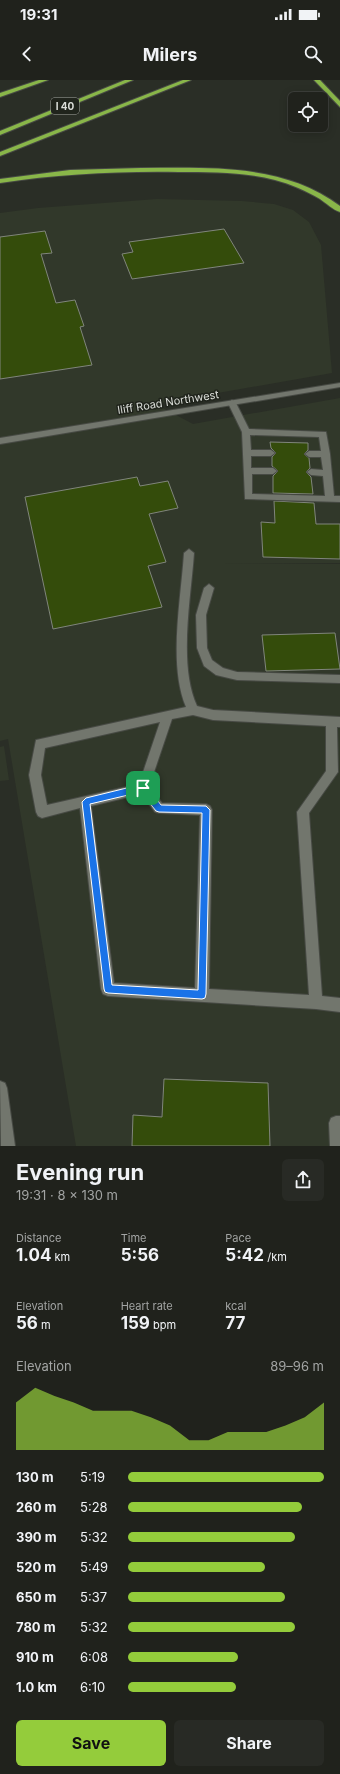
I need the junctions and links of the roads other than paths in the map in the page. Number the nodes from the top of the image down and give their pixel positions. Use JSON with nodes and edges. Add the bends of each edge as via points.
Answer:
{"nodes":[{"id":1,"x":45,"y":80,"type":"edge"},
{"id":2,"x":130,"y":80,"type":"edge"},
{"id":3,"x":188,"y":80,"type":"edge"},
{"id":4,"x":317,"y":80,"type":"edge"},
{"id":5,"x":0,"y":94,"type":"edge"},
{"id":6,"x":340,"y":105,"type":"edge"},
{"id":7,"x":0,"y":133,"type":"edge"},
{"id":8,"x":0,"y":154,"type":"edge"},
{"id":9,"x":0,"y":181,"type":"edge"},
{"id":10,"x":340,"y":210,"type":"edge"},
{"id":11,"x":340,"y":385,"type":"edge"},
{"id":12,"x":232,"y":403,"type":"junction"},
{"id":13,"x":246,"y":432,"type":"junction"},
{"id":14,"x":0,"y":441,"type":"edge"},
{"id":15,"x":247,"y":453,"type":"junction"},
{"id":16,"x":271,"y":453,"type":"dead end"},
{"id":17,"x":309,"y":454,"type":"dead end"},
{"id":18,"x":326,"y":454,"type":"junction"},
{"id":19,"x":248,"y":471,"type":"junction"},
{"id":20,"x":272,"y":471,"type":"dead end"},
{"id":21,"x":311,"y":472,"type":"dead end"},
{"id":22,"x":327,"y":473,"type":"junction"},
{"id":23,"x":330,"y":499,"type":"junction"},
{"id":24,"x":340,"y":499,"type":"edge"},
{"id":25,"x":189,"y":553,"type":"dead end"},
{"id":26,"x":209,"y":588,"type":"dead end"},
{"id":27,"x":340,"y":679,"type":"edge"},
{"id":28,"x":193,"y":710,"type":"junction"},
{"id":29,"x":168,"y":716,"type":"junction"},
{"id":30,"x":336,"y":722,"type":"edge"},
{"id":31,"x":143,"y":788,"type":"junction"},
{"id":32,"x":86,"y":802,"type":"junction"},
{"id":33,"x":202,"y":994,"type":"junction"},
{"id":34,"x":316,"y":1002,"type":"junction"},
{"id":35,"x":340,"y":1005,"type":"edge"},
{"id":36,"x":0,"y":1088,"type":"edge"},
{"id":37,"x":340,"y":1124,"type":"edge"},
{"id":38,"x":8,"y":1146,"type":"edge"},
{"id":39,"x":337,"y":1146,"type":"edge"}],
"edges":[{"from":1,"to":5,"type":"highway"},
{"from":2,"to":7,"type":"highway","number":"I 40"},
{"from":3,"to":8,"type":"highway"},
{"from":4,"to":6,"type":"highway"},
{"from":9,"to":10,"type":"highway","via":[[112,171],[225,171],[258,174],[286,181],[328,200]]},
{"from":11,"to":12,"type":"street","name":"Iliff Road Northwest"},
{"from":12,"to":13,"type":"street"},
{"from":12,"to":14,"type":"street","name":"Iliff Road Northwest"},
{"from":13,"to":15,"type":"street"},
{"from":13,"to":18,"type":"street","via":[[323,434]]},
{"from":15,"to":16,"type":"street"},
{"from":15,"to":19,"type":"street"},
{"from":17,"to":18,"type":"street"},
{"from":18,"to":22,"type":"street"},
{"from":19,"to":20,"type":"street"},
{"from":19,"to":23,"type":"street","via":[[248,497]]},
{"from":21,"to":22,"type":"street"},
{"from":22,"to":23,"type":"street"},
{"from":23,"to":24,"type":"street"},
{"from":25,"to":28,"type":"street","via":[[181,659],[186,694]]},
{"from":26,"to":27,"type":"street","via":[[201,615],[202,648],[208,663],[220,672],[237,676]]},
{"from":28,"to":29,"type":"street"},
{"from":28,"to":30,"type":"street","via":[[213,715]]},
{"from":29,"to":31,"type":"street"},
{"from":29,"to":32,"type":"street","via":[[40,744],[35,775],[42,812]]},
{"from":30,"to":34,"type":"street","via":[[332,772],[302,812]]},
{"from":31,"to":32,"type":"street"},
{"from":31,"to":33,"type":"street","via":[[159,808],[206,810]]},
{"from":32,"to":33,"type":"street","via":[[108,989]]},
{"from":33,"to":34,"type":"street"},
{"from":34,"to":35,"type":"street"},
{"from":36,"to":38,"type":"street"},
{"from":37,"to":39,"type":"street","via":[[336,1123]]}]}
